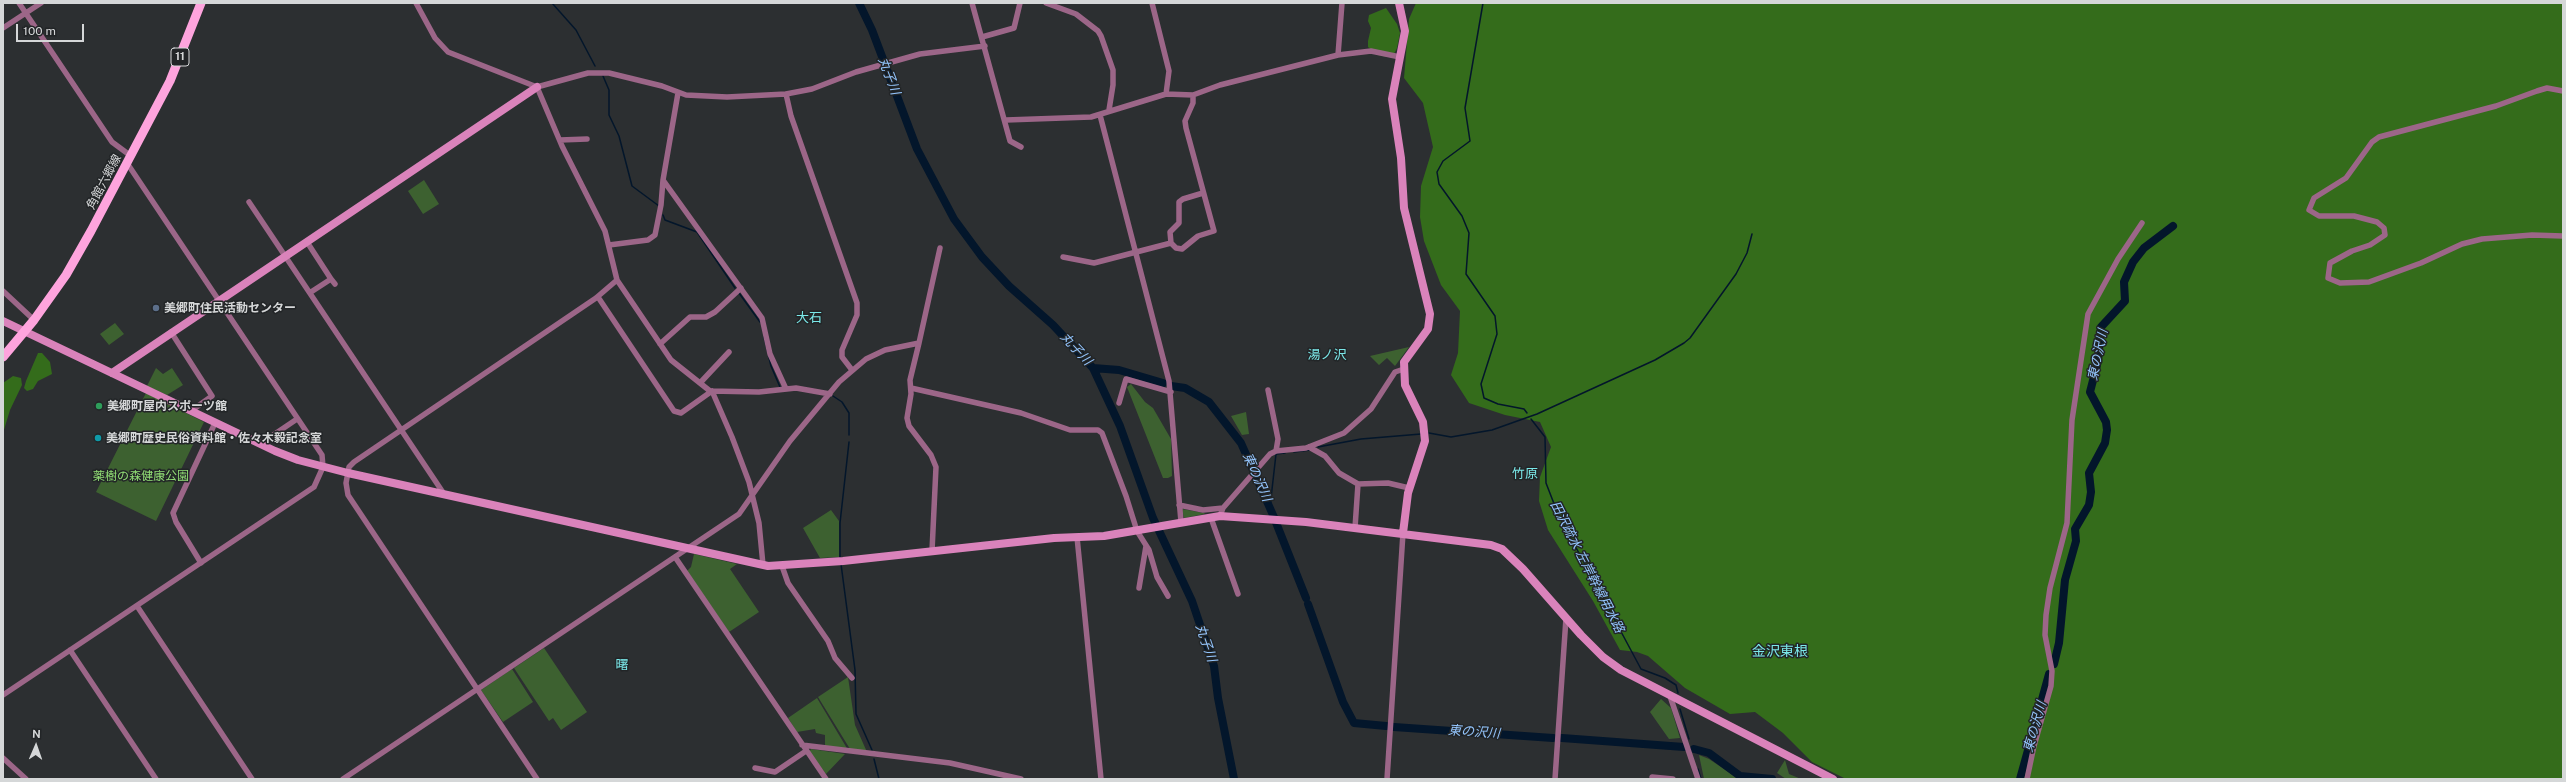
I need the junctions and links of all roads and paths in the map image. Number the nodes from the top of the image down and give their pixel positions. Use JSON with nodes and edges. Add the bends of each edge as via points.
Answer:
{"nodes":[{"id":1,"x":19,"y":3,"type":"edge"},
{"id":2,"x":41,"y":3,"type":"edge"},
{"id":3,"x":201,"y":3,"type":"edge"},
{"id":4,"x":416,"y":3,"type":"edge"},
{"id":5,"x":972,"y":3,"type":"edge"},
{"id":6,"x":1020,"y":3,"type":"edge"},
{"id":7,"x":1046,"y":3,"type":"edge"},
{"id":8,"x":1152,"y":3,"type":"edge"},
{"id":9,"x":1342,"y":3,"type":"edge"},
{"id":10,"x":1399,"y":3,"type":"edge"},
{"id":11,"x":26,"y":13,"type":"junction"},
{"id":12,"x":3,"y":28,"type":"edge"},
{"id":13,"x":982,"y":37,"type":"junction"},
{"id":14,"x":985,"y":46,"type":"junction"},
{"id":15,"x":1338,"y":55,"type":"junction"},
{"id":16,"x":1400,"y":57,"type":"junction"},
{"id":17,"x":537,"y":87,"type":"junction"},
{"id":18,"x":2563,"y":91,"type":"edge"},
{"id":19,"x":678,"y":93,"type":"junction"},
{"id":20,"x":786,"y":94,"type":"junction"},
{"id":21,"x":1166,"y":94,"type":"junction"},
{"id":22,"x":1193,"y":95,"type":"junction"},
{"id":23,"x":1109,"y":110,"type":"junction"},
{"id":24,"x":1100,"y":114,"type":"junction"},
{"id":25,"x":1006,"y":120,"type":"junction"},
{"id":26,"x":587,"y":139,"type":"dead end"},
{"id":27,"x":560,"y":140,"type":"junction"},
{"id":28,"x":1021,"y":147,"type":"dead end"},
{"id":29,"x":129,"y":160,"type":"junction"},
{"id":30,"x":663,"y":180,"type":"junction"},
{"id":31,"x":1203,"y":193,"type":"junction"},
{"id":32,"x":249,"y":202,"type":"dead end"},
{"id":33,"x":2142,"y":223,"type":"dead end"},
{"id":34,"x":2563,"y":236,"type":"edge"},
{"id":35,"x":307,"y":242,"type":"junction"},
{"id":36,"x":1171,"y":243,"type":"junction"},
{"id":37,"x":609,"y":245,"type":"junction"},
{"id":38,"x":940,"y":248,"type":"dead end"},
{"id":39,"x":1135,"y":252,"type":"junction"},
{"id":40,"x":286,"y":255,"type":"junction"},
{"id":41,"x":1063,"y":257,"type":"dead end"},
{"id":42,"x":618,"y":280,"type":"junction"},
{"id":43,"x":741,"y":288,"type":"junction"},
{"id":44,"x":3,"y":291,"type":"edge"},
{"id":45,"x":311,"y":292,"type":"junction"},
{"id":46,"x":598,"y":297,"type":"junction"},
{"id":47,"x":217,"y":300,"type":"junction"},
{"id":48,"x":34,"y":320,"type":"junction"},
{"id":49,"x":3,"y":321,"type":"edge"},
{"id":50,"x":25,"y":331,"type":"junction"},
{"id":51,"x":171,"y":332,"type":"junction"},
{"id":52,"x":919,"y":343,"type":"junction"},
{"id":53,"x":660,"y":344,"type":"junction"},
{"id":54,"x":729,"y":352,"type":"dead end"},
{"id":55,"x":3,"y":357,"type":"edge"},
{"id":56,"x":1404,"y":369,"type":"junction"},
{"id":57,"x":852,"y":370,"type":"junction"},
{"id":58,"x":112,"y":373,"type":"junction"},
{"id":59,"x":700,"y":383,"type":"junction"},
{"id":60,"x":911,"y":388,"type":"junction"},
{"id":61,"x":786,"y":389,"type":"junction"},
{"id":62,"x":1268,"y":390,"type":"dead end"},
{"id":63,"x":712,"y":391,"type":"junction"},
{"id":64,"x":1171,"y":392,"type":"junction"},
{"id":65,"x":830,"y":394,"type":"junction"},
{"id":66,"x":1119,"y":403,"type":"dead end"},
{"id":67,"x":191,"y":411,"type":"junction"},
{"id":68,"x":297,"y":418,"type":"junction"},
{"id":69,"x":215,"y":423,"type":"junction"},
{"id":70,"x":403,"y":430,"type":"junction"},
{"id":71,"x":260,"y":444,"type":"junction"},
{"id":72,"x":1309,"y":447,"type":"junction"},
{"id":73,"x":1276,"y":451,"type":"junction"},
{"id":74,"x":323,"y":467,"type":"junction"},
{"id":75,"x":348,"y":473,"type":"junction"},
{"id":76,"x":1358,"y":484,"type":"junction"},
{"id":77,"x":1409,"y":488,"type":"junction"},
{"id":78,"x":444,"y":494,"type":"junction"},
{"id":79,"x":752,"y":496,"type":"junction"},
{"id":80,"x":1179,"y":505,"type":"junction"},
{"id":81,"x":1222,"y":512,"type":"junction"},
{"id":82,"x":1211,"y":518,"type":"junction"},
{"id":83,"x":1179,"y":522,"type":"junction"},
{"id":84,"x":1355,"y":528,"type":"junction"},
{"id":85,"x":1137,"y":531,"type":"junction"},
{"id":86,"x":1403,"y":533,"type":"junction"},
{"id":87,"x":1077,"y":537,"type":"junction"},
{"id":88,"x":1146,"y":546,"type":"junction"},
{"id":89,"x":689,"y":549,"type":"junction"},
{"id":90,"x":932,"y":551,"type":"junction"},
{"id":91,"x":675,"y":557,"type":"junction"},
{"id":92,"x":202,"y":563,"type":"junction"},
{"id":93,"x":763,"y":565,"type":"junction"},
{"id":94,"x":782,"y":566,"type":"junction"},
{"id":95,"x":1139,"y":588,"type":"dead end"},
{"id":96,"x":1238,"y":594,"type":"dead end"},
{"id":97,"x":1168,"y":596,"type":"dead end"},
{"id":98,"x":137,"y":606,"type":"junction"},
{"id":99,"x":1566,"y":618,"type":"junction"},
{"id":100,"x":70,"y":650,"type":"junction"},
{"id":101,"x":852,"y":678,"type":"dead end"},
{"id":102,"x":476,"y":689,"type":"junction"},
{"id":103,"x":4,"y":693,"type":"edge"},
{"id":104,"x":1670,"y":696,"type":"junction"},
{"id":105,"x":802,"y":745,"type":"junction"},
{"id":106,"x":806,"y":751,"type":"junction"},
{"id":107,"x":3,"y":758,"type":"edge"},
{"id":108,"x":754,"y":768,"type":"dead end"},
{"id":109,"x":1652,"y":777,"type":"dead end"},
{"id":110,"x":26,"y":779,"type":"edge"},
{"id":111,"x":156,"y":779,"type":"edge"},
{"id":112,"x":252,"y":779,"type":"edge"},
{"id":113,"x":343,"y":779,"type":"edge"},
{"id":114,"x":537,"y":779,"type":"edge"},
{"id":115,"x":826,"y":779,"type":"edge"},
{"id":116,"x":1021,"y":779,"type":"edge"},
{"id":117,"x":1101,"y":779,"type":"edge"},
{"id":118,"x":1387,"y":779,"type":"edge"},
{"id":119,"x":1554,"y":779,"type":"edge"},
{"id":120,"x":1673,"y":779,"type":"edge"},
{"id":121,"x":1698,"y":779,"type":"edge"},
{"id":122,"x":1833,"y":779,"type":"edge"},
{"id":123,"x":2027,"y":779,"type":"edge"}],
"edges":[{"from":1,"to":11,"type":"street"},
{"from":2,"to":11,"type":"street"},
{"from":3,"to":29,"type":"main road","name":"角館六郷線","number":"11","via":[[170,81]]},
{"from":4,"to":17,"type":"street","via":[[435,38],[448,52]]},
{"from":5,"to":13,"type":"street"},
{"from":6,"to":13,"type":"street","via":[[1014,28]]},
{"from":7,"to":23,"type":"street","via":[[1076,14],[1101,36],[1113,70]]},
{"from":8,"to":21,"type":"street","via":[[1169,70]]},
{"from":9,"to":15,"type":"street"},
{"from":10,"to":16,"type":"street","via":[[1405,31]]},
{"from":11,"to":12,"type":"street"},
{"from":11,"to":29,"type":"street","via":[[112,142]]},
{"from":13,"to":14,"type":"street"},
{"from":14,"to":20,"type":"street","via":[[902,58],[812,89]]},
{"from":14,"to":25,"type":"street"},
{"from":15,"to":16,"type":"street","via":[[1371,51]]},
{"from":15,"to":22,"type":"street"},
{"from":16,"to":56,"type":"street","via":[[1392,99],[1401,158],[1404,208],[1430,314],[1428,329],[1408,355]]},
{"from":17,"to":19,"type":"street","via":[[588,73],[609,74],[662,86]]},
{"from":17,"to":27,"type":"street"},
{"from":17,"to":35,"type":"street"},
{"from":18,"to":34,"type":"street","via":[[2547,88],[2537,90],[2496,106],[2379,137],[2372,142],[2346,178],[2314,198],[2310,210],[2319,216],[2354,216],[2377,222],[2384,228],[2385,235],[2370,245],[2352,250],[2330,263],[2328,278],[2340,283],[2369,282],[2421,263],[2462,244],[2482,239],[2532,235]]},
{"from":19,"to":20,"type":"street","via":[[708,97]]},
{"from":19,"to":30,"type":"street"},
{"from":20,"to":57,"type":"street","via":[[791,116],[857,303],[857,315],[842,350],[842,357]]},
{"from":21,"to":22,"type":"street"},
{"from":21,"to":23,"type":"street"},
{"from":22,"to":31,"type":"street","via":[[1193,103],[1185,121]]},
{"from":23,"to":24,"type":"street"},
{"from":24,"to":25,"type":"street","via":[[1080,118]]},
{"from":24,"to":39,"type":"street"},
{"from":25,"to":28,"type":"street","via":[[1010,141]]},
{"from":26,"to":27,"type":"street"},
{"from":27,"to":37,"type":"street","via":[[605,231]]},
{"from":29,"to":47,"type":"street"},
{"from":29,"to":48,"type":"main road","name":"角館六郷線","number":"11","via":[[66,275]]},
{"from":30,"to":37,"type":"street","via":[[661,205],[654,235],[648,240]]},
{"from":30,"to":43,"type":"street"},
{"from":31,"to":36,"type":"street","via":[[1179,202],[1179,221],[1170,232]]},
{"from":31,"to":36,"type":"street","via":[[1214,231],[1198,236],[1182,249]]},
{"from":32,"to":40,"type":"street"},
{"from":33,"to":123,"type":"street","via":[[2088,314],[2072,420],[2067,523],[2050,588],[2046,615],[2045,636],[2052,671],[2051,686]]},
{"from":35,"to":40,"type":"street"},
{"from":35,"to":45,"type":"street","via":[[333,281]]},
{"from":36,"to":39,"type":"street"},
{"from":37,"to":42,"type":"street"},
{"from":38,"to":52,"type":"street"},
{"from":39,"to":41,"type":"street","via":[[1094,262]]},
{"from":39,"to":64,"type":"street"},
{"from":40,"to":45,"type":"street"},
{"from":40,"to":47,"type":"street"},
{"from":42,"to":46,"type":"street"},
{"from":42,"to":53,"type":"street"},
{"from":43,"to":53,"type":"street","via":[[709,316],[690,317]]},
{"from":43,"to":61,"type":"street","via":[[762,318],[770,354]]},
{"from":44,"to":48,"type":"street"},
{"from":45,"to":70,"type":"street"},
{"from":46,"to":63,"type":"street","via":[[674,411],[681,413]]},
{"from":46,"to":70,"type":"street"},
{"from":47,"to":51,"type":"street"},
{"from":47,"to":68,"type":"street"},
{"from":48,"to":50,"type":"main road","name":"角館六郷線","number":"11"},
{"from":49,"to":50,"type":"street"},
{"from":50,"to":55,"type":"main road","name":"角館六郷線","number":"11"},
{"from":50,"to":58,"type":"street"},
{"from":51,"to":58,"type":"street"},
{"from":51,"to":67,"type":"street","via":[[212,396]]},
{"from":52,"to":57,"type":"street","via":[[885,350],[866,359]]},
{"from":52,"to":60,"type":"street","via":[[911,372]]},
{"from":53,"to":59,"type":"street","via":[[671,360]]},
{"from":54,"to":59,"type":"street"},
{"from":56,"to":72,"type":"street","via":[[1395,372],[1361,420],[1344,433]]},
{"from":56,"to":77,"type":"street","via":[[1405,385],[1425,430],[1423,449]]},
{"from":57,"to":65,"type":"street"},
{"from":58,"to":67,"type":"street"},
{"from":59,"to":63,"type":"street"},
{"from":60,"to":85,"type":"street","via":[[1021,413],[1070,430],[1098,430],[1102,433]]},
{"from":60,"to":90,"type":"street","via":[[907,411],[909,426],[931,455],[936,467]]},
{"from":61,"to":63,"type":"street","via":[[759,392]]},
{"from":61,"to":65,"type":"street","via":[[796,388]]},
{"from":62,"to":73,"type":"street","via":[[1278,439]]},
{"from":63,"to":79,"type":"street","via":[[732,437]]},
{"from":64,"to":66,"type":"street","via":[[1126,379]]},
{"from":64,"to":80,"type":"street"},
{"from":65,"to":79,"type":"street","via":[[790,441]]},
{"from":67,"to":69,"type":"street"},
{"from":68,"to":71,"type":"street"},
{"from":68,"to":74,"type":"street","via":[[322,455]]},
{"from":69,"to":71,"type":"street"},
{"from":69,"to":92,"type":"street","via":[[173,513]]},
{"from":70,"to":75,"type":"street","via":[[354,462]]},
{"from":70,"to":78,"type":"street"},
{"from":71,"to":74,"type":"street"},
{"from":72,"to":73,"type":"street"},
{"from":72,"to":76,"type":"street","via":[[1325,456],[1339,473]]},
{"from":73,"to":81,"type":"street","via":[[1252,473]]},
{"from":74,"to":75,"type":"street"},
{"from":74,"to":92,"type":"street","via":[[314,487]]},
{"from":75,"to":78,"type":"street"},
{"from":75,"to":102,"type":"street","via":[[348,495]]},
{"from":76,"to":77,"type":"street","via":[[1388,483]]},
{"from":76,"to":84,"type":"street"},
{"from":77,"to":86,"type":"street"},
{"from":78,"to":89,"type":"street"},
{"from":79,"to":89,"type":"street","via":[[739,514]]},
{"from":79,"to":93,"type":"street","via":[[759,523]]},
{"from":80,"to":81,"type":"street"},
{"from":80,"to":83,"type":"street"},
{"from":81,"to":82,"type":"street"},
{"from":81,"to":84,"type":"street"},
{"from":82,"to":83,"type":"street"},
{"from":82,"to":96,"type":"street"},
{"from":83,"to":85,"type":"street"},
{"from":84,"to":86,"type":"street"},
{"from":85,"to":87,"type":"street"},
{"from":85,"to":88,"type":"street"},
{"from":86,"to":99,"type":"street","via":[[1478,542],[1502,549],[1523,568]]},
{"from":86,"to":118,"type":"street"},
{"from":87,"to":90,"type":"street"},
{"from":87,"to":117,"type":"street"},
{"from":88,"to":95,"type":"street"},
{"from":88,"to":97,"type":"street","via":[[1152,556],[1157,578]]},
{"from":89,"to":91,"type":"street"},
{"from":89,"to":93,"type":"street"},
{"from":90,"to":94,"type":"street"},
{"from":91,"to":102,"type":"street"},
{"from":91,"to":105,"type":"street"},
{"from":92,"to":98,"type":"street"},
{"from":93,"to":94,"type":"street"},
{"from":94,"to":101,"type":"street","via":[[788,583],[828,641],[835,658]]},
{"from":98,"to":100,"type":"street"},
{"from":98,"to":112,"type":"street"},
{"from":99,"to":104,"type":"street","via":[[1602,657]]},
{"from":99,"to":119,"type":"street"},
{"from":100,"to":103,"type":"street"},
{"from":100,"to":111,"type":"street"},
{"from":102,"to":113,"type":"street"},
{"from":102,"to":114,"type":"street"},
{"from":104,"to":121,"type":"street"},
{"from":104,"to":122,"type":"street"},
{"from":105,"to":106,"type":"street"},
{"from":105,"to":116,"type":"street","via":[[950,763]]},
{"from":106,"to":108,"type":"street","via":[[775,772]]},
{"from":106,"to":115,"type":"street"},
{"from":107,"to":110,"type":"street"},
{"from":109,"to":120,"type":"street"}]}
